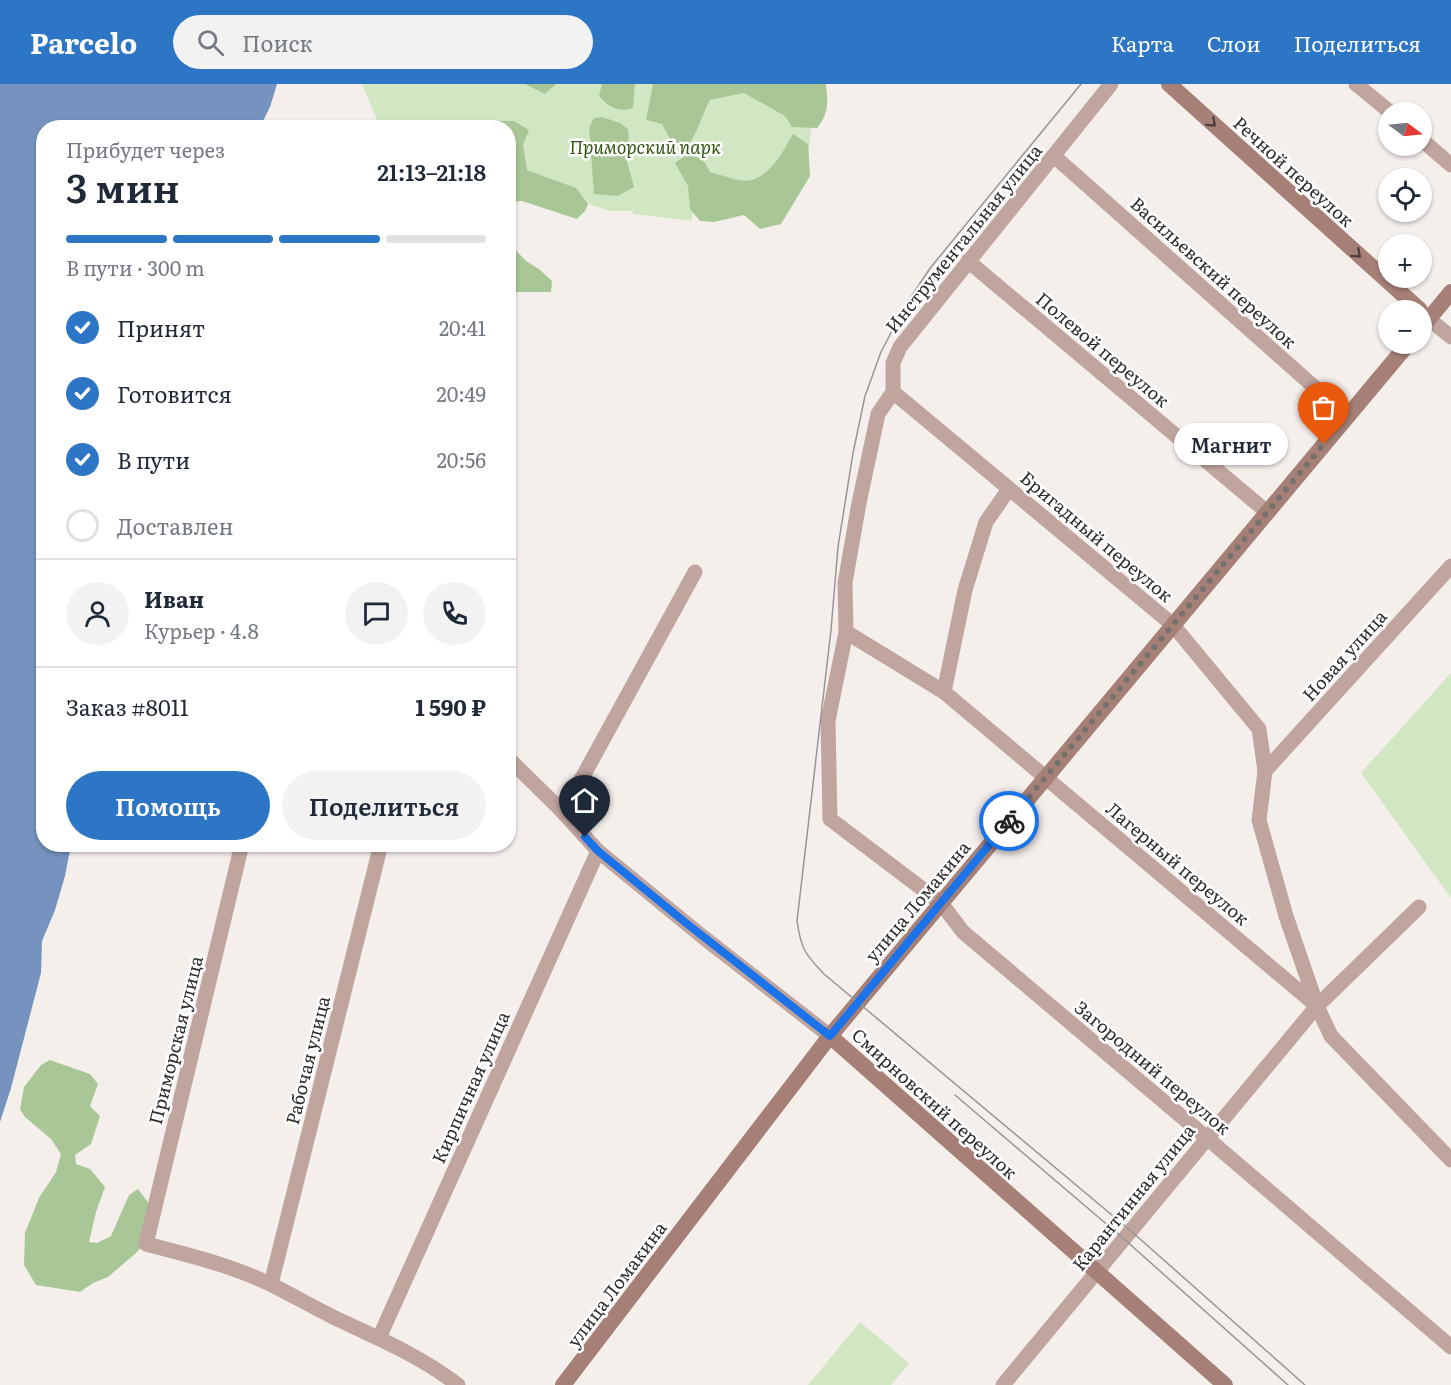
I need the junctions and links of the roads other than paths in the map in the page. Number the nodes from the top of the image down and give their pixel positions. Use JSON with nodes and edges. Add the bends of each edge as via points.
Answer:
{"nodes":[{"id":1,"x":1112,"y":84,"type":"edge"},
{"id":2,"x":1169,"y":84,"type":"edge"},
{"id":3,"x":1356,"y":84,"type":"edge"},
{"id":4,"x":1378,"y":102,"type":"edge"},
{"id":5,"x":1432,"y":149,"type":"edge"},
{"id":6,"x":1054,"y":156,"type":"junction"},
{"id":7,"x":1451,"y":165,"type":"edge"},
{"id":8,"x":968,"y":261,"type":"junction"},
{"id":9,"x":1451,"y":292,"type":"edge"},
{"id":10,"x":1404,"y":300,"type":"edge"},
{"id":11,"x":1432,"y":309,"type":"edge"},
{"id":12,"x":1432,"y":323,"type":"edge"},
{"id":13,"x":1451,"y":337,"type":"edge"},
{"id":14,"x":1400,"y":354,"type":"edge"},
{"id":15,"x":893,"y":392,"type":"junction"},
{"id":16,"x":1347,"y":416,"type":"junction"},
{"id":17,"x":1009,"y":489,"type":"junction"},
{"id":18,"x":1268,"y":512,"type":"junction"},
{"id":19,"x":1451,"y":566,"type":"edge"},
{"id":20,"x":695,"y":572,"type":"dead end"},
{"id":21,"x":1173,"y":625,"type":"junction"},
{"id":22,"x":846,"y":632,"type":"junction"},
{"id":23,"x":944,"y":692,"type":"junction"},
{"id":24,"x":516,"y":766,"type":"edge"},
{"id":25,"x":1265,"y":771,"type":"junction"},
{"id":26,"x":1046,"y":777,"type":"junction"},
{"id":27,"x":560,"y":809,"type":"junction"},
{"id":28,"x":598,"y":851,"type":"junction"},
{"id":29,"x":240,"y":852,"type":"edge"},
{"id":30,"x":379,"y":852,"type":"edge"},
{"id":31,"x":941,"y":903,"type":"junction"},
{"id":32,"x":1419,"y":907,"type":"dead end"},
{"id":33,"x":1317,"y":1006,"type":"junction"},
{"id":34,"x":830,"y":1036,"type":"junction"},
{"id":35,"x":1207,"y":1138,"type":"junction"},
{"id":36,"x":1451,"y":1161,"type":"edge"},
{"id":37,"x":1096,"y":1272,"type":"junction"},
{"id":38,"x":271,"y":1284,"type":"junction"},
{"id":39,"x":379,"y":1338,"type":"junction"},
{"id":40,"x":1451,"y":1347,"type":"edge"},
{"id":41,"x":458,"y":1385,"type":"edge"},
{"id":42,"x":564,"y":1385,"type":"edge"},
{"id":43,"x":1004,"y":1385,"type":"edge"},
{"id":44,"x":1225,"y":1385,"type":"edge"}],
"edges":[{"from":1,"to":6,"type":"street","name":"Инструментальная улица"},
{"from":2,"to":10,"type":"main road","name":"Речной переулок","one_way":true},
{"from":3,"to":4,"type":"street"},
{"from":5,"to":7,"type":"street"},
{"from":6,"to":8,"type":"street","name":"Инструментальная улица"},
{"from":6,"to":16,"type":"street","name":"Васильевский переулок"},
{"from":8,"to":15,"type":"street","name":"Инструментальная улица","via":[[900,346],[893,363]]},
{"from":8,"to":18,"type":"street","name":"Полевой переулок"},
{"from":9,"to":11,"type":"main road"},
{"from":12,"to":13,"type":"street","name":"Речной переулок"},
{"from":14,"to":16,"type":"main road","name":"улица Ломакина"},
{"from":15,"to":17,"type":"street","name":"Бригадный переулок"},
{"from":15,"to":22,"type":"street","via":[[878,414],[859,503],[845,583]]},
{"from":16,"to":18,"type":"main road","name":"улица Ломакина"},
{"from":17,"to":21,"type":"street","name":"Бригадный переулок"},
{"from":17,"to":23,"type":"street","via":[[986,522],[965,591]]},
{"from":18,"to":21,"type":"main road","name":"улица Ломакина"},
{"from":19,"to":25,"type":"street","name":"Новая улица"},
{"from":20,"to":27,"type":"street","via":[[582,778]]},
{"from":21,"to":25,"type":"street","name":"Бригадный переулок","via":[[1259,729]]},
{"from":21,"to":26,"type":"main road","name":"улица Ломакина"},
{"from":22,"to":23,"type":"street","name":"Лагерный переулок"},
{"from":22,"to":31,"type":"street","name":"Загородний переулок","via":[[828,721],[830,819]]},
{"from":23,"to":26,"type":"street","name":"Лагерный переулок"},
{"from":24,"to":27,"type":"street","name":"Смирновский переулок"},
{"from":25,"to":33,"type":"street","name":"Бригадный переулок","via":[[1259,820]]},
{"from":26,"to":31,"type":"main road","name":"улица Ломакина"},
{"from":26,"to":33,"type":"street","name":"Лагерный переулок"},
{"from":27,"to":28,"type":"street","name":"Смирновский переулок"},
{"from":28,"to":34,"type":"street","name":"Смирновский переулок"},
{"from":28,"to":39,"type":"street","name":"Кирпичная улица"},
{"from":29,"to":38,"type":"street","name":"Приморская улица","via":[[146,1244],[202,1258]]},
{"from":30,"to":38,"type":"street","name":"Рабочая улица"},
{"from":31,"to":34,"type":"main road","name":"улица Ломакина"},
{"from":31,"to":35,"type":"street","name":"Загородний переулок","via":[[963,933]]},
{"from":32,"to":33,"type":"street","name":"Карантинная улица"},
{"from":33,"to":35,"type":"street","name":"Карантинная улица"},
{"from":33,"to":36,"type":"street","name":"Лагерный переулок","via":[[1331,1036]]},
{"from":34,"to":37,"type":"main road","name":"Смирновский переулок"},
{"from":34,"to":42,"type":"main road","name":"улица Ломакина"},
{"from":35,"to":37,"type":"street","name":"Карантинная улица"},
{"from":35,"to":40,"type":"street","name":"Загородний переулок"},
{"from":37,"to":43,"type":"street","name":"Карантинная улица"},
{"from":37,"to":44,"type":"main road","name":"Смирновский переулок"},
{"from":38,"to":39,"type":"street"},
{"from":39,"to":41,"type":"street"}]}
